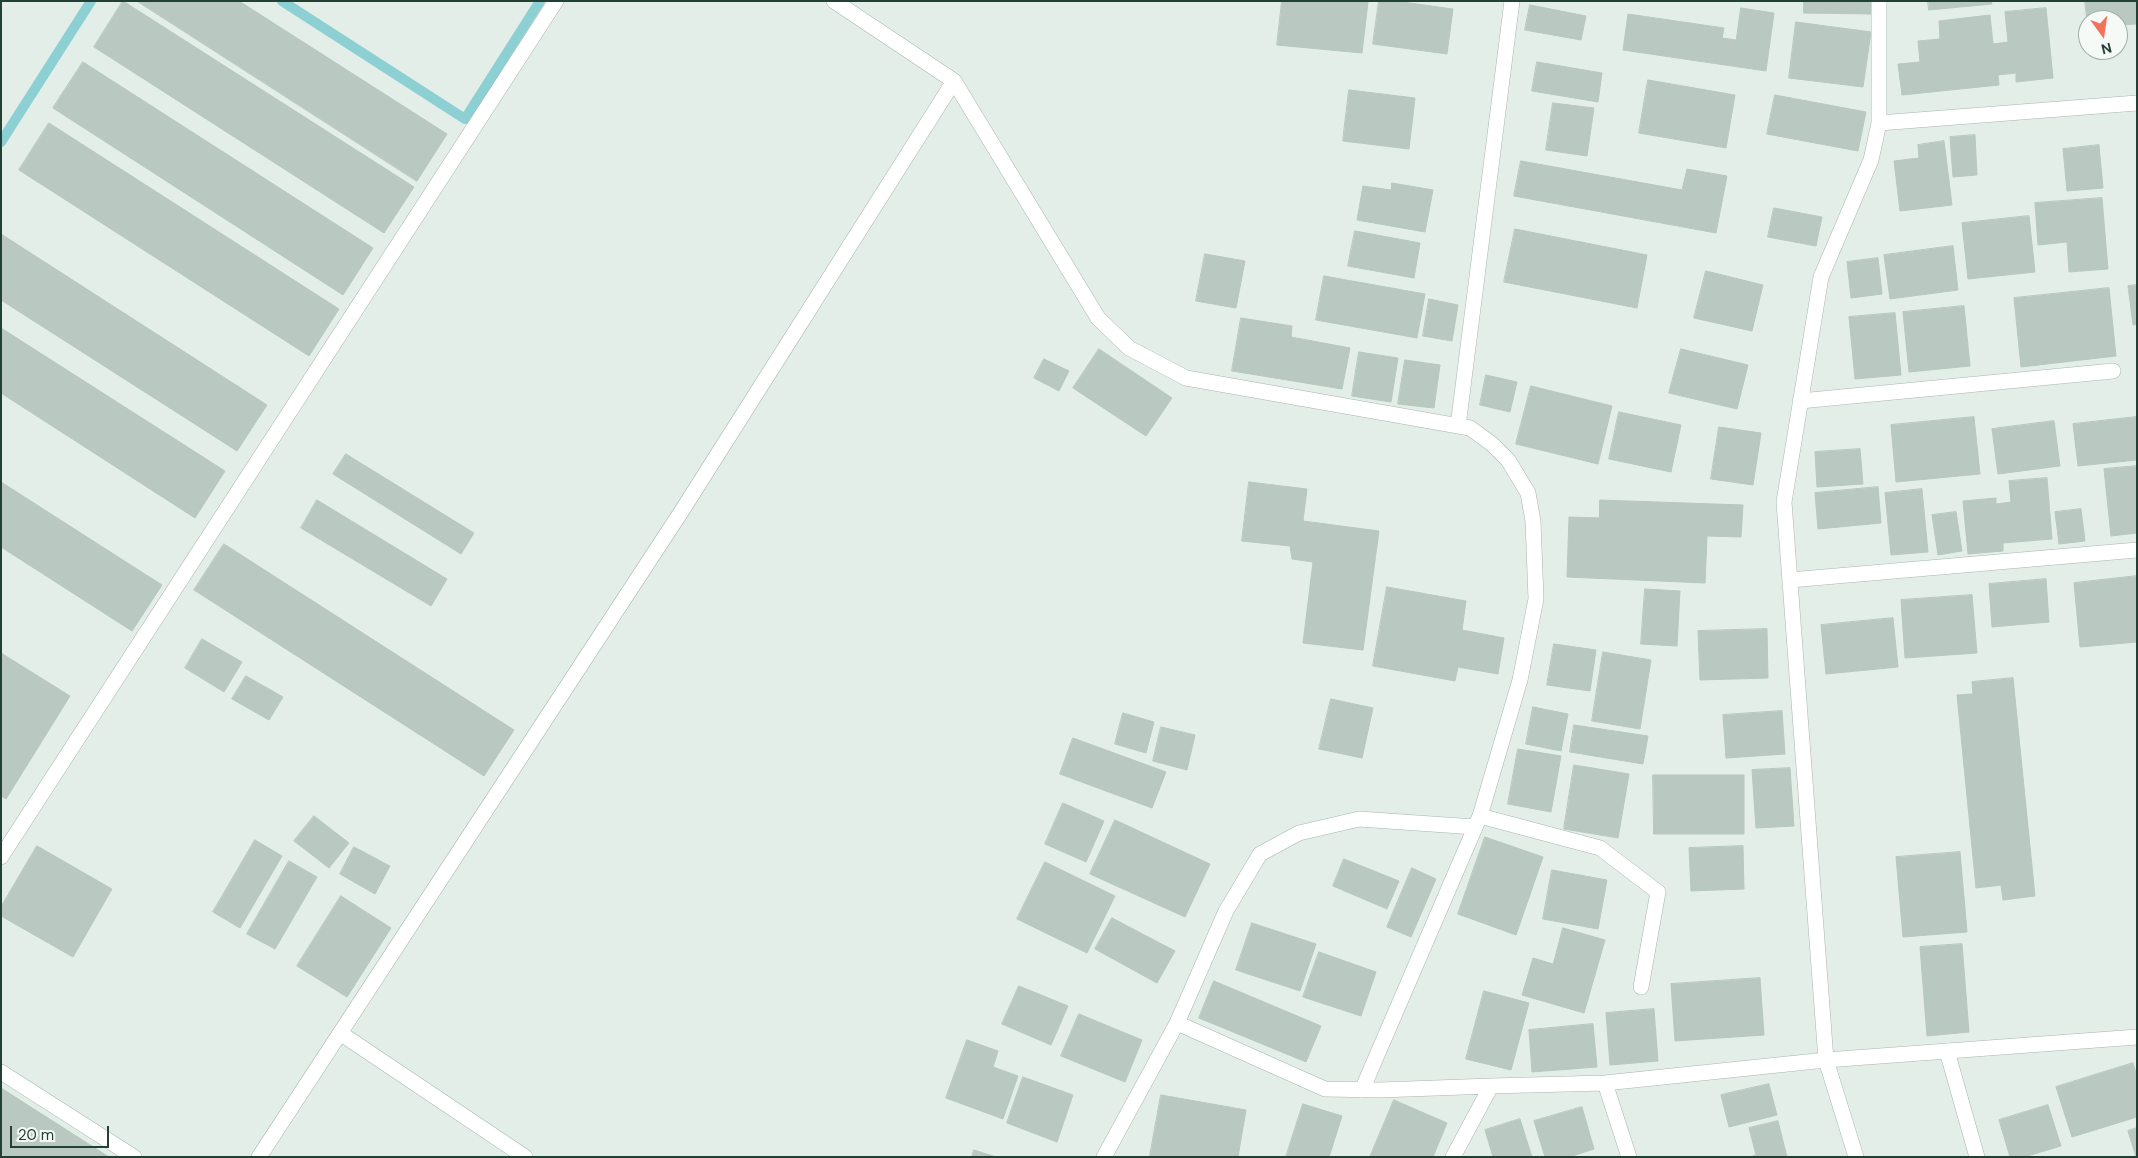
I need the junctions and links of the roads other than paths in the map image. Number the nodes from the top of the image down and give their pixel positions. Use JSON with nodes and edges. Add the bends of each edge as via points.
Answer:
{"nodes":[{"id":1,"x":556,"y":1,"type":"edge"},
{"id":2,"x":834,"y":1,"type":"edge"},
{"id":3,"x":1512,"y":1,"type":"edge"},
{"id":4,"x":1880,"y":1,"type":"edge"},
{"id":5,"x":954,"y":80,"type":"junction"},
{"id":6,"x":2137,"y":102,"type":"edge"},
{"id":7,"x":1879,"y":123,"type":"junction"},
{"id":8,"x":2114,"y":371,"type":"dead end"},
{"id":9,"x":1800,"y":400,"type":"junction"},
{"id":10,"x":1458,"y":426,"type":"junction"},
{"id":11,"x":2137,"y":550,"type":"edge"},
{"id":12,"x":1790,"y":580,"type":"junction"},
{"id":13,"x":1478,"y":822,"type":"junction"},
{"id":14,"x":1,"y":857,"type":"edge"},
{"id":15,"x":1641,"y":987,"type":"dead end"},
{"id":16,"x":1177,"y":1024,"type":"junction"},
{"id":17,"x":340,"y":1032,"type":"junction"},
{"id":18,"x":2137,"y":1037,"type":"edge"},
{"id":19,"x":1947,"y":1051,"type":"junction"},
{"id":20,"x":1826,"y":1060,"type":"junction"},
{"id":21,"x":1,"y":1072,"type":"edge"},
{"id":22,"x":1605,"y":1083,"type":"junction"},
{"id":23,"x":1491,"y":1086,"type":"junction"},
{"id":24,"x":1362,"y":1090,"type":"junction"},
{"id":25,"x":134,"y":1157,"type":"edge"},
{"id":26,"x":259,"y":1157,"type":"edge"},
{"id":27,"x":525,"y":1157,"type":"edge"},
{"id":28,"x":1104,"y":1157,"type":"edge"},
{"id":29,"x":1453,"y":1157,"type":"edge"},
{"id":30,"x":1629,"y":1157,"type":"edge"},
{"id":31,"x":1856,"y":1157,"type":"edge"},
{"id":32,"x":1978,"y":1157,"type":"edge"}],
"edges":[{"from":1,"to":14,"type":"lane"},
{"from":2,"to":5,"type":"lane"},
{"from":3,"to":10,"type":"lane"},
{"from":4,"to":7,"type":"lane"},
{"from":5,"to":10,"type":"lane","via":[[1098,318],[1129,348],[1186,378]]},
{"from":5,"to":17,"type":"lane","via":[[683,509]]},
{"from":6,"to":7,"type":"lane"},
{"from":7,"to":9,"type":"lane","via":[[1870,160],[1821,277]]},
{"from":8,"to":9,"type":"lane"},
{"from":9,"to":12,"type":"lane","via":[[1784,502]]},
{"from":10,"to":13,"type":"lane","via":[[1470,428],[1508,460],[1528,493],[1533,521],[1536,599],[1520,680]]},
{"from":11,"to":12,"type":"lane"},
{"from":12,"to":20,"type":"lane"},
{"from":13,"to":15,"type":"lane","via":[[1600,848],[1658,892]]},
{"from":13,"to":16,"type":"lane","via":[[1359,819],[1299,833],[1260,854],[1226,911]]},
{"from":13,"to":24,"type":"lane"},
{"from":16,"to":24,"type":"lane","via":[[1325,1090]]},
{"from":16,"to":28,"type":"lane"},
{"from":17,"to":26,"type":"lane"},
{"from":17,"to":27,"type":"lane"},
{"from":18,"to":19,"type":"lane"},
{"from":19,"to":20,"type":"lane"},
{"from":19,"to":32,"type":"lane"},
{"from":20,"to":22,"type":"lane"},
{"from":20,"to":31,"type":"lane"},
{"from":21,"to":25,"type":"lane"},
{"from":22,"to":23,"type":"lane"},
{"from":22,"to":30,"type":"lane"},
{"from":23,"to":24,"type":"lane"},
{"from":23,"to":29,"type":"lane"}]}
